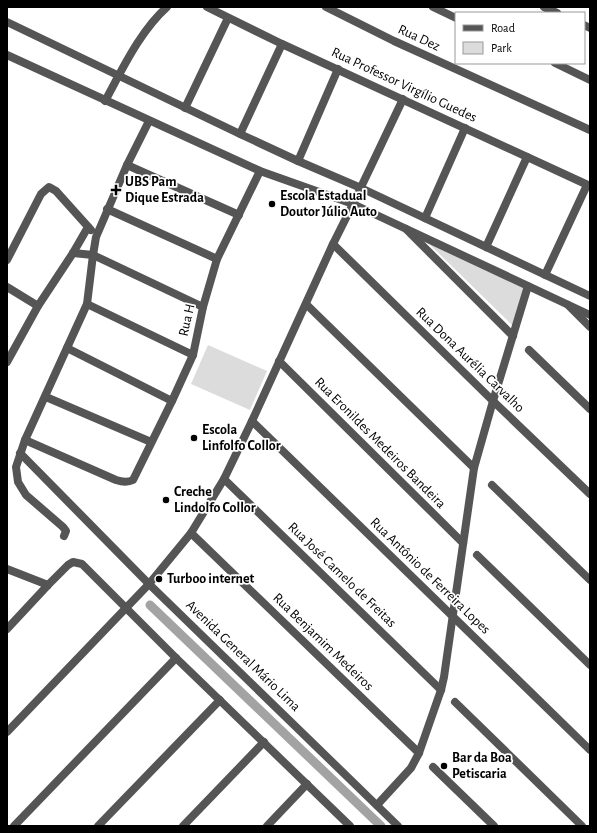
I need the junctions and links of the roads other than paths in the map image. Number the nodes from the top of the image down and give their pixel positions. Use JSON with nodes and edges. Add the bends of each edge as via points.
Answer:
{"nodes":[{"id":1,"x":167,"y":7,"type":"edge"},
{"id":2,"x":207,"y":7,"type":"edge"},
{"id":3,"x":326,"y":7,"type":"edge"},
{"id":4,"x":432,"y":7,"type":"edge"},
{"id":5,"x":544,"y":7,"type":"edge"},
{"id":6,"x":555,"y":12,"type":"edge"},
{"id":7,"x":228,"y":18,"type":"junction"},
{"id":8,"x":455,"y":18,"type":"edge"},
{"id":9,"x":7,"y":22,"type":"edge"},
{"id":10,"x":282,"y":44,"type":"junction"},
{"id":11,"x":7,"y":55,"type":"edge"},
{"id":12,"x":557,"y":64,"type":"edge"},
{"id":13,"x":338,"y":69,"type":"junction"},
{"id":14,"x":119,"y":76,"type":"junction"},
{"id":15,"x":590,"y":80,"type":"edge"},
{"id":16,"x":403,"y":99,"type":"junction"},
{"id":17,"x":105,"y":101,"type":"junction"},
{"id":18,"x":185,"y":108,"type":"junction"},
{"id":19,"x":149,"y":121,"type":"junction"},
{"id":20,"x":466,"y":128,"type":"junction"},
{"id":21,"x":590,"y":130,"type":"edge"},
{"id":22,"x":240,"y":134,"type":"junction"},
{"id":23,"x":527,"y":157,"type":"junction"},
{"id":24,"x":298,"y":161,"type":"junction"},
{"id":25,"x":127,"y":165,"type":"junction"},
{"id":26,"x":260,"y":171,"type":"junction"},
{"id":27,"x":589,"y":186,"type":"edge"},
{"id":28,"x":361,"y":188,"type":"junction"},
{"id":29,"x":353,"y":204,"type":"junction"},
{"id":30,"x":107,"y":209,"type":"junction"},
{"id":31,"x":239,"y":215,"type":"junction"},
{"id":32,"x":425,"y":218,"type":"junction"},
{"id":33,"x":88,"y":227,"type":"junction"},
{"id":34,"x":406,"y":229,"type":"junction"},
{"id":35,"x":96,"y":237,"type":"junction"},
{"id":36,"x":333,"y":244,"type":"junction"},
{"id":37,"x":486,"y":246,"type":"junction"},
{"id":38,"x":73,"y":253,"type":"junction"},
{"id":39,"x":93,"y":255,"type":"junction"},
{"id":40,"x":217,"y":259,"type":"junction"},
{"id":41,"x":7,"y":260,"type":"edge"},
{"id":42,"x":545,"y":275,"type":"junction"},
{"id":43,"x":528,"y":286,"type":"junction"},
{"id":44,"x":7,"y":287,"type":"edge"},
{"id":45,"x":590,"y":296,"type":"edge"},
{"id":46,"x":88,"y":304,"type":"junction"},
{"id":47,"x":306,"y":304,"type":"junction"},
{"id":48,"x":566,"y":304,"type":"junction"},
{"id":49,"x":38,"y":306,"type":"junction"},
{"id":50,"x":203,"y":307,"type":"junction"},
{"id":51,"x":590,"y":315,"type":"edge"},
{"id":52,"x":590,"y":327,"type":"edge"},
{"id":53,"x":513,"y":336,"type":"junction"},
{"id":54,"x":67,"y":348,"type":"junction"},
{"id":55,"x":529,"y":350,"type":"dead end"},
{"id":56,"x":192,"y":355,"type":"junction"},
{"id":57,"x":279,"y":361,"type":"junction"},
{"id":58,"x":7,"y":362,"type":"edge"},
{"id":59,"x":46,"y":397,"type":"junction"},
{"id":60,"x":172,"y":401,"type":"junction"},
{"id":61,"x":493,"y":401,"type":"junction"},
{"id":62,"x":590,"y":409,"type":"edge"},
{"id":63,"x":252,"y":421,"type":"junction"},
{"id":64,"x":25,"y":440,"type":"junction"},
{"id":65,"x":151,"y":442,"type":"junction"},
{"id":66,"x":20,"y":453,"type":"junction"},
{"id":67,"x":474,"y":468,"type":"junction"},
{"id":68,"x":224,"y":479,"type":"junction"},
{"id":69,"x":492,"y":486,"type":"dead end"},
{"id":70,"x":590,"y":494,"type":"edge"},
{"id":71,"x":191,"y":532,"type":"junction"},
{"id":72,"x":64,"y":536,"type":"dead end"},
{"id":73,"x":463,"y":543,"type":"junction"},
{"id":74,"x":478,"y":555,"type":"dead end"},
{"id":75,"x":7,"y":568,"type":"edge"},
{"id":76,"x":590,"y":580,"type":"edge"},
{"id":77,"x":48,"y":585,"type":"junction"},
{"id":78,"x":148,"y":585,"type":"junction"},
{"id":79,"x":126,"y":607,"type":"junction"},
{"id":80,"x":453,"y":617,"type":"junction"},
{"id":81,"x":7,"y":630,"type":"edge"},
{"id":82,"x":176,"y":658,"type":"junction"},
{"id":83,"x":590,"y":665,"type":"edge"},
{"id":84,"x":441,"y":690,"type":"junction"},
{"id":85,"x":220,"y":700,"type":"junction"},
{"id":86,"x":455,"y":702,"type":"dead end"},
{"id":87,"x":7,"y":732,"type":"edge"},
{"id":88,"x":264,"y":742,"type":"junction"},
{"id":89,"x":590,"y":750,"type":"edge"},
{"id":90,"x":419,"y":753,"type":"junction"},
{"id":91,"x":433,"y":766,"type":"dead end"},
{"id":92,"x":307,"y":784,"type":"junction"},
{"id":93,"x":377,"y":805,"type":"junction"},
{"id":94,"x":14,"y":826,"type":"edge"},
{"id":95,"x":98,"y":826,"type":"edge"},
{"id":96,"x":183,"y":826,"type":"edge"},
{"id":97,"x":267,"y":826,"type":"edge"},
{"id":98,"x":350,"y":826,"type":"edge"},
{"id":99,"x":398,"y":826,"type":"edge"},
{"id":100,"x":494,"y":826,"type":"edge"},
{"id":101,"x":582,"y":826,"type":"edge"}],
"edges":[{"from":1,"to":14,"type":"street","via":[[134,49]]},
{"from":2,"to":7,"type":"street","name":"Rua Professor Virgílio Guedes"},
{"from":3,"to":21,"type":"street","name":"Rua Dez","via":[[394,41]]},
{"from":4,"to":8,"type":"street"},
{"from":5,"to":6,"type":"street"},
{"from":7,"to":10,"type":"street","name":"Rua Professor Virgílio Guedes"},
{"from":7,"to":18,"type":"street"},
{"from":9,"to":14,"type":"street"},
{"from":10,"to":13,"type":"street","name":"Rua Professor Virgílio Guedes"},
{"from":10,"to":22,"type":"street"},
{"from":11,"to":17,"type":"street"},
{"from":12,"to":15,"type":"street"},
{"from":13,"to":16,"type":"street","name":"Rua Professor Virgílio Guedes"},
{"from":13,"to":24,"type":"street"},
{"from":14,"to":17,"type":"street"},
{"from":14,"to":18,"type":"street"},
{"from":16,"to":20,"type":"street","name":"Rua Professor Virgílio Guedes"},
{"from":16,"to":28,"type":"street"},
{"from":17,"to":19,"type":"street"},
{"from":18,"to":22,"type":"street"},
{"from":19,"to":25,"type":"street"},
{"from":19,"to":26,"type":"street"},
{"from":20,"to":23,"type":"street","name":"Rua Professor Virgílio Guedes"},
{"from":20,"to":32,"type":"street"},
{"from":22,"to":24,"type":"street"},
{"from":23,"to":27,"type":"street","name":"Rua Professor Virgílio Guedes"},
{"from":23,"to":37,"type":"street"},
{"from":24,"to":28,"type":"street"},
{"from":25,"to":30,"type":"street"},
{"from":25,"to":31,"type":"street"},
{"from":26,"to":29,"type":"street"},
{"from":26,"to":31,"type":"street","name":"Rua H"},
{"from":27,"to":42,"type":"street"},
{"from":28,"to":29,"type":"street"},
{"from":28,"to":32,"type":"street"},
{"from":29,"to":34,"type":"street"},
{"from":29,"to":36,"type":"street"},
{"from":30,"to":35,"type":"street"},
{"from":30,"to":40,"type":"street"},
{"from":31,"to":40,"type":"street","name":"Rua H"},
{"from":32,"to":37,"type":"street"},
{"from":33,"to":35,"type":"street"},
{"from":33,"to":38,"type":"street"},
{"from":33,"to":41,"type":"street","via":[[56,191],[49,187],[41,194]]},
{"from":34,"to":43,"type":"street"},
{"from":34,"to":53,"type":"street"},
{"from":35,"to":39,"type":"street"},
{"from":36,"to":47,"type":"street"},
{"from":36,"to":61,"type":"street","name":"Rua Dona Aurélia Carvalho"},
{"from":37,"to":42,"type":"street"},
{"from":38,"to":39,"type":"street"},
{"from":38,"to":49,"type":"street"},
{"from":39,"to":46,"type":"street"},
{"from":39,"to":50,"type":"street"},
{"from":40,"to":50,"type":"street","name":"Rua H"},
{"from":42,"to":45,"type":"street"},
{"from":43,"to":48,"type":"street"},
{"from":43,"to":53,"type":"street"},
{"from":44,"to":49,"type":"street"},
{"from":46,"to":54,"type":"street"},
{"from":46,"to":56,"type":"street"},
{"from":47,"to":57,"type":"street"},
{"from":47,"to":67,"type":"street"},
{"from":48,"to":51,"type":"street"},
{"from":48,"to":52,"type":"street"},
{"from":49,"to":58,"type":"street"},
{"from":50,"to":56,"type":"street","name":"Rua H"},
{"from":53,"to":61,"type":"street"},
{"from":54,"to":59,"type":"street"},
{"from":54,"to":60,"type":"street"},
{"from":55,"to":62,"type":"street"},
{"from":56,"to":60,"type":"street","name":"Rua H"},
{"from":57,"to":63,"type":"street"},
{"from":57,"to":73,"type":"street","name":"Rua Eronildes Medeiros Bandeira"},
{"from":59,"to":64,"type":"street"},
{"from":59,"to":65,"type":"street"},
{"from":60,"to":65,"type":"street","name":"Rua H"},
{"from":61,"to":67,"type":"street"},
{"from":61,"to":70,"type":"street","name":"Rua Dona Aurélia Carvalho"},
{"from":63,"to":68,"type":"street"},
{"from":63,"to":80,"type":"street","name":"Rua Antônio de Ferreira Lopes"},
{"from":64,"to":65,"type":"street","name":"Rua H","via":[[116,480],[129,482],[137,475]]},
{"from":64,"to":66,"type":"street"},
{"from":66,"to":72,"type":"street","via":[[16,467],[18,482],[26,495],[63,527],[66,531]]},
{"from":66,"to":78,"type":"street","name":"Avenida General Mário Lima"},
{"from":67,"to":73,"type":"street"},
{"from":68,"to":71,"type":"street"},
{"from":68,"to":84,"type":"street","name":"Rua José Camelo de Freitas"},
{"from":69,"to":76,"type":"street"},
{"from":71,"to":78,"type":"street"},
{"from":71,"to":90,"type":"street","name":"Rua Benjamim Medeiros"},
{"from":73,"to":80,"type":"street"},
{"from":74,"to":83,"type":"street"},
{"from":75,"to":77,"type":"street"},
{"from":77,"to":79,"type":"street","via":[[73,562],[82,564]]},
{"from":77,"to":81,"type":"street"},
{"from":78,"to":79,"type":"street"},
{"from":78,"to":93,"type":"street","name":"Avenida General Mário Lima"},
{"from":79,"to":82,"type":"street"},
{"from":79,"to":87,"type":"street"},
{"from":80,"to":84,"type":"street"},
{"from":80,"to":89,"type":"street","name":"Rua Antônio de Ferreira Lopes"},
{"from":82,"to":85,"type":"street"},
{"from":82,"to":94,"type":"street"},
{"from":84,"to":90,"type":"street"},
{"from":85,"to":88,"type":"street"},
{"from":85,"to":95,"type":"street"},
{"from":86,"to":101,"type":"street"},
{"from":88,"to":92,"type":"street"},
{"from":88,"to":96,"type":"street"},
{"from":90,"to":93,"type":"street","via":[[411,768]]},
{"from":91,"to":100,"type":"street"},
{"from":92,"to":97,"type":"street"},
{"from":92,"to":98,"type":"street"},
{"from":93,"to":99,"type":"street","name":"Avenida General Mário Lima"}]}
